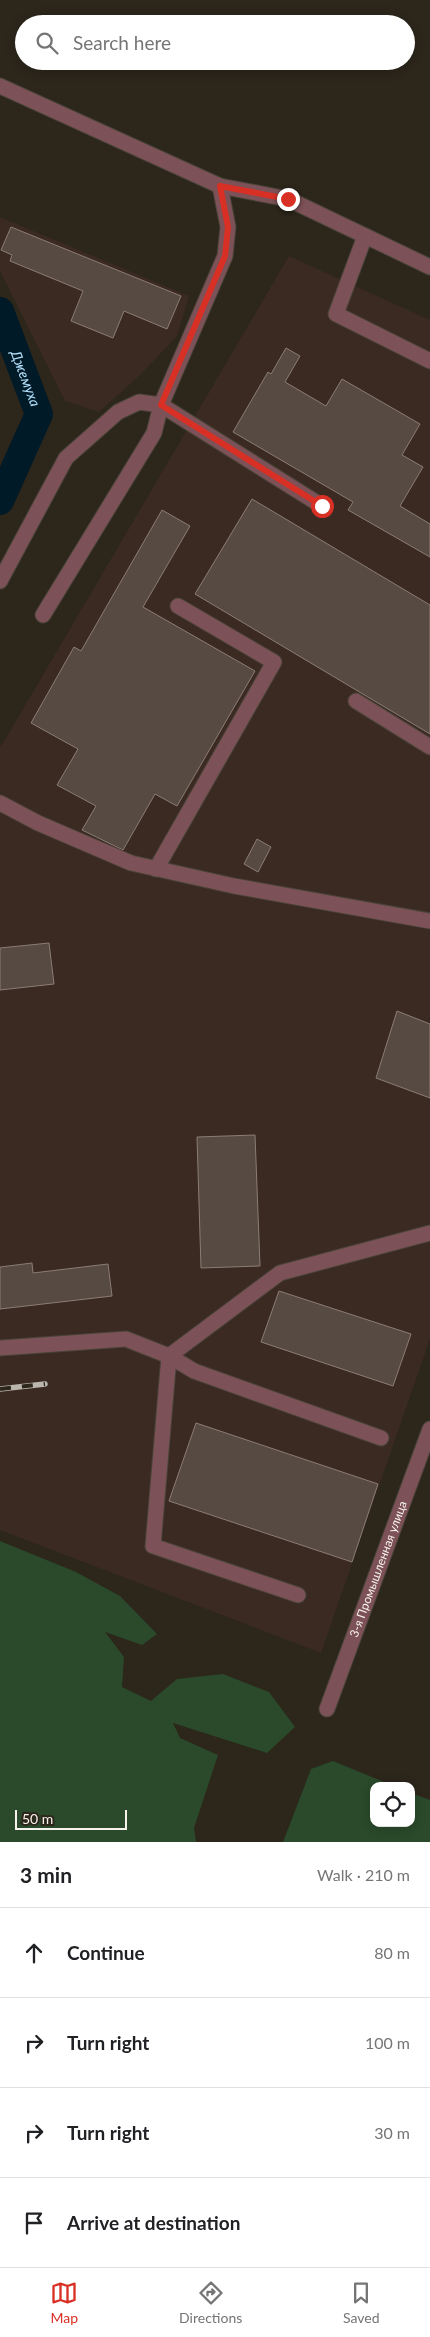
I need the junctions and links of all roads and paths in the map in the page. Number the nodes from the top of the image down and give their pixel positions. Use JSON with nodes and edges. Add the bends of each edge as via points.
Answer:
{"nodes":[{"id":1,"x":0,"y":86,"type":"edge"},
{"id":2,"x":220,"y":186,"type":"junction"},
{"id":3,"x":365,"y":236,"type":"junction"},
{"id":4,"x":430,"y":267,"type":"edge"},
{"id":5,"x":430,"y":361,"type":"edge"},
{"id":6,"x":161,"y":405,"type":"junction"},
{"id":7,"x":322,"y":506,"type":"dead end"},
{"id":8,"x":0,"y":581,"type":"edge"},
{"id":9,"x":178,"y":606,"type":"dead end"},
{"id":10,"x":43,"y":615,"type":"dead end"},
{"id":11,"x":356,"y":701,"type":"dead end"},
{"id":12,"x":430,"y":747,"type":"edge"},
{"id":13,"x":0,"y":803,"type":"edge"},
{"id":14,"x":156,"y":868,"type":"junction"},
{"id":15,"x":430,"y":921,"type":"edge"},
{"id":16,"x":430,"y":1233,"type":"edge"},
{"id":17,"x":0,"y":1348,"type":"edge"},
{"id":18,"x":169,"y":1356,"type":"junction"},
{"id":19,"x":430,"y":1429,"type":"edge"},
{"id":20,"x":381,"y":1438,"type":"dead end"},
{"id":21,"x":298,"y":1595,"type":"dead end"},
{"id":22,"x":327,"y":1709,"type":"dead end"}],
"edges":[{"from":1,"to":2,"type":"street"},
{"from":2,"to":3,"type":"street","via":[[288,199]]},
{"from":2,"to":6,"type":"street","via":[[228,227],[225,256]]},
{"from":3,"to":4,"type":"street"},
{"from":3,"to":5,"type":"street","via":[[336,314]]},
{"from":6,"to":7,"type":"street"},
{"from":6,"to":8,"type":"street","via":[[139,402],[118,412],[66,458]]},
{"from":6,"to":10,"type":"street","via":[[154,433]]},
{"from":9,"to":14,"type":"street","via":[[274,662]]},
{"from":11,"to":12,"type":"street"},
{"from":13,"to":14,"type":"street","via":[[131,863]]},
{"from":14,"to":15,"type":"street","via":[[234,886]]},
{"from":16,"to":18,"type":"street","via":[[280,1274]]},
{"from":17,"to":18,"type":"street","via":[[126,1339]]},
{"from":18,"to":20,"type":"street","via":[[194,1371]]},
{"from":18,"to":21,"type":"street","via":[[153,1546]]},
{"from":19,"to":22,"type":"street","name":"3-я Промышленная улица"}]}
